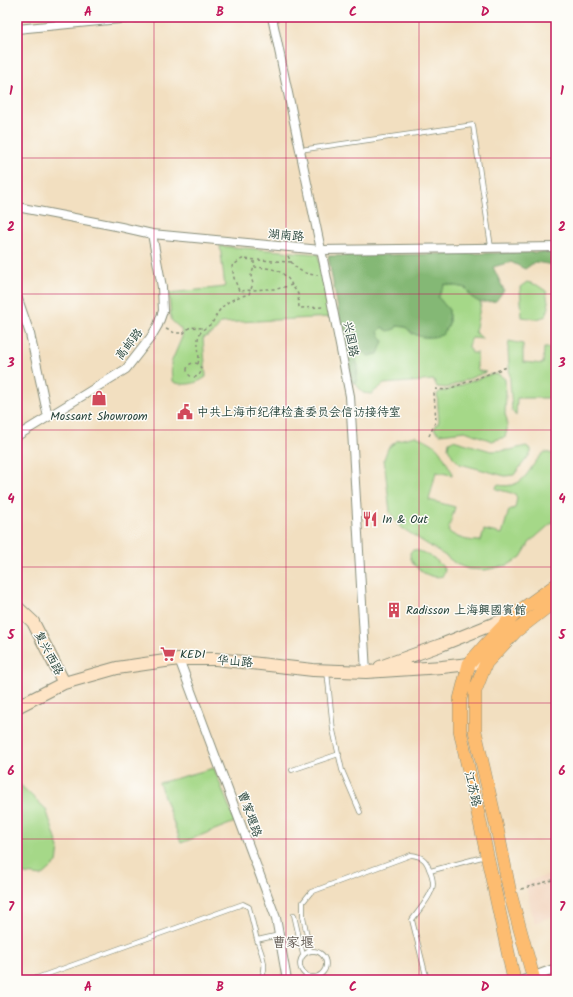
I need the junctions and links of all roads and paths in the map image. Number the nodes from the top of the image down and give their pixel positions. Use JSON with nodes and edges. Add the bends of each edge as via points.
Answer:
{"nodes":[{"id":1,"x":140,"y":17,"type":"edge"},
{"id":2,"x":272,"y":17,"type":"edge"},
{"id":3,"x":17,"y":29,"type":"edge"},
{"id":4,"x":300,"y":150,"type":"junction"},
{"id":5,"x":17,"y":207,"type":"edge"},
{"id":6,"x":152,"y":234,"type":"junction"},
{"id":7,"x":286,"y":247,"type":"junction"},
{"id":8,"x":556,"y":247,"type":"edge"},
{"id":9,"x":491,"y":248,"type":"junction"},
{"id":10,"x":321,"y":250,"type":"junction"},
{"id":11,"x":254,"y":260,"type":"junction"},
{"id":12,"x":291,"y":262,"type":"junction"},
{"id":13,"x":254,"y":267,"type":"junction"},
{"id":14,"x":326,"y":275,"type":"junction"},
{"id":15,"x":292,"y":285,"type":"junction"},
{"id":16,"x":250,"y":291,"type":"junction"},
{"id":17,"x":17,"y":296,"type":"edge"},
{"id":18,"x":332,"y":307,"type":"junction"},
{"id":19,"x":158,"y":325,"type":"junction"},
{"id":20,"x":203,"y":328,"type":"junction"},
{"id":21,"x":198,"y":364,"type":"junction"},
{"id":22,"x":507,"y":367,"type":"dead end"},
{"id":23,"x":48,"y":417,"type":"junction"},
{"id":24,"x":17,"y":436,"type":"edge"},
{"id":25,"x":429,"y":436,"type":"dead end"},
{"id":26,"x":556,"y":585,"type":"edge"},
{"id":27,"x":556,"y":600,"type":"edge"},
{"id":28,"x":17,"y":607,"type":"edge"},
{"id":29,"x":514,"y":615,"type":"junction"},
{"id":30,"x":179,"y":660,"type":"junction"},
{"id":31,"x":486,"y":663,"type":"junction"},
{"id":32,"x":469,"y":664,"type":"junction"},
{"id":33,"x":327,"y":670,"type":"junction"},
{"id":34,"x":366,"y":672,"type":"junction"},
{"id":35,"x":64,"y":683,"type":"junction"},
{"id":36,"x":17,"y":707,"type":"edge"},
{"id":37,"x":339,"y":754,"type":"junction"},
{"id":38,"x":292,"y":770,"type":"dead end"},
{"id":39,"x":360,"y":812,"type":"dead end"},
{"id":40,"x":488,"y":856,"type":"junction"},
{"id":41,"x":430,"y":871,"type":"junction"},
{"id":42,"x":556,"y":879,"type":"edge"},
{"id":43,"x":510,"y":892,"type":"junction"},
{"id":44,"x":294,"y":915,"type":"dead end"},
{"id":45,"x":279,"y":935,"type":"junction"},
{"id":46,"x":257,"y":940,"type":"junction"},
{"id":47,"x":310,"y":951,"type":"junction"},
{"id":48,"x":303,"y":955,"type":"junction"},
{"id":49,"x":556,"y":968,"type":"edge"},
{"id":50,"x":318,"y":976,"type":"junction"},
{"id":51,"x":530,"y":979,"type":"edge"},
{"id":52,"x":31,"y":980,"type":"edge"},
{"id":53,"x":259,"y":980,"type":"edge"},
{"id":54,"x":287,"y":980,"type":"edge"},
{"id":55,"x":312,"y":980,"type":"edge"},
{"id":56,"x":427,"y":980,"type":"edge"},
{"id":57,"x":514,"y":980,"type":"edge"}],
"edges":[{"from":1,"to":3,"type":"street"},
{"from":2,"to":4,"type":"street","name":"兴国路"},
{"from":4,"to":9,"type":"lane","via":[[474,125]]},
{"from":4,"to":10,"type":"street","name":"兴国路"},
{"from":5,"to":6,"type":"street","name":"湖南路"},
{"from":6,"to":7,"type":"street","name":"湖南路"},
{"from":6,"to":19,"type":"street","name":"高邮路","via":[[162,287],[163,311]]},
{"from":7,"to":10,"type":"street","name":"湖南路"},
{"from":7,"to":12,"type":"path"},
{"from":8,"to":9,"type":"street","name":"湖南路"},
{"from":9,"to":10,"type":"street","name":"湖南路"},
{"from":10,"to":14,"type":"street","name":"兴国路"},
{"from":11,"to":12,"type":"path"},
{"from":11,"to":13,"type":"path"},
{"from":11,"to":16,"type":"path","via":[[242,259],[232,266],[239,291]]},
{"from":12,"to":14,"type":"path","via":[[300,271],[310,275]]},
{"from":13,"to":15,"type":"path","via":[[278,269]]},
{"from":13,"to":16,"type":"path"},
{"from":14,"to":18,"type":"street","name":"兴国路"},
{"from":15,"to":16,"type":"path"},
{"from":15,"to":18,"type":"path","via":[[298,294],[299,308]]},
{"from":16,"to":20,"type":"path","via":[[249,294],[233,298],[216,314],[212,324]]},
{"from":17,"to":23,"type":"street","via":[[30,334]]},
{"from":18,"to":34,"type":"street","name":"兴国路","via":[[350,396]]},
{"from":19,"to":20,"type":"path","via":[[175,333],[184,333],[190,327]]},
{"from":19,"to":23,"type":"street","name":"高邮路","via":[[126,369]]},
{"from":20,"to":21,"type":"path","via":[[198,338]]},
{"from":21,"to":21,"type":"path","via":[[194,362],[189,365],[189,376],[200,375]]},
{"from":22,"to":25,"type":"path","via":[[446,390],[436,389],[436,421]]},
{"from":23,"to":24,"type":"street","name":"高邮路"},
{"from":26,"to":29,"type":"main road","name":"华山路"},
{"from":27,"to":31,"type":"main road","via":[[516,631]]},
{"from":28,"to":35,"type":"main road","name":"复兴西路","via":[[33,622]]},
{"from":29,"to":32,"type":"main road","name":"江苏路"},
{"from":29,"to":34,"type":"main road","name":"华山路"},
{"from":30,"to":33,"type":"main road","name":"华山路","via":[[216,659]]},
{"from":30,"to":35,"type":"main road","name":"华山路","via":[[117,668]]},
{"from":30,"to":45,"type":"street","name":"曹家堰路","via":[[276,918]]},
{"from":31,"to":32,"type":"main road","name":"华山路"},
{"from":31,"to":43,"type":"main road","name":"江苏路","via":[[474,691],[475,731]]},
{"from":32,"to":34,"type":"main road","name":"华山路"},
{"from":32,"to":40,"type":"main road","name":"江苏路","via":[[460,699],[460,730]]},
{"from":33,"to":34,"type":"main road","name":"华山路"},
{"from":33,"to":37,"type":"lane","via":[[333,730]]},
{"from":35,"to":36,"type":"main road","name":"华山路"},
{"from":37,"to":38,"type":"lane"},
{"from":37,"to":39,"type":"lane","via":[[342,770]]},
{"from":40,"to":41,"type":"lane"},
{"from":40,"to":57,"type":"main road","name":"江苏路"},
{"from":41,"to":47,"type":"lane","via":[[426,860],[411,855],[311,892],[303,902]]},
{"from":41,"to":56,"type":"lane","via":[[434,885],[431,894],[412,920]]},
{"from":42,"to":43,"type":"path"},
{"from":43,"to":51,"type":"main road","name":"江苏路"},
{"from":44,"to":48,"type":"lane"},
{"from":45,"to":46,"type":"lane"},
{"from":45,"to":54,"type":"street","name":"曹家堰路"},
{"from":46,"to":52,"type":"lane","via":[[249,907],[243,904]]},
{"from":46,"to":53,"type":"lane","via":[[265,971]]},
{"from":47,"to":48,"type":"lane"},
{"from":47,"to":50,"type":"lane","via":[[319,952],[325,958],[325,970]]},
{"from":48,"to":50,"type":"lane","via":[[300,963],[303,972],[310,976]]},
{"from":49,"to":51,"type":"street"},
{"from":50,"to":55,"type":"lane"}]}
